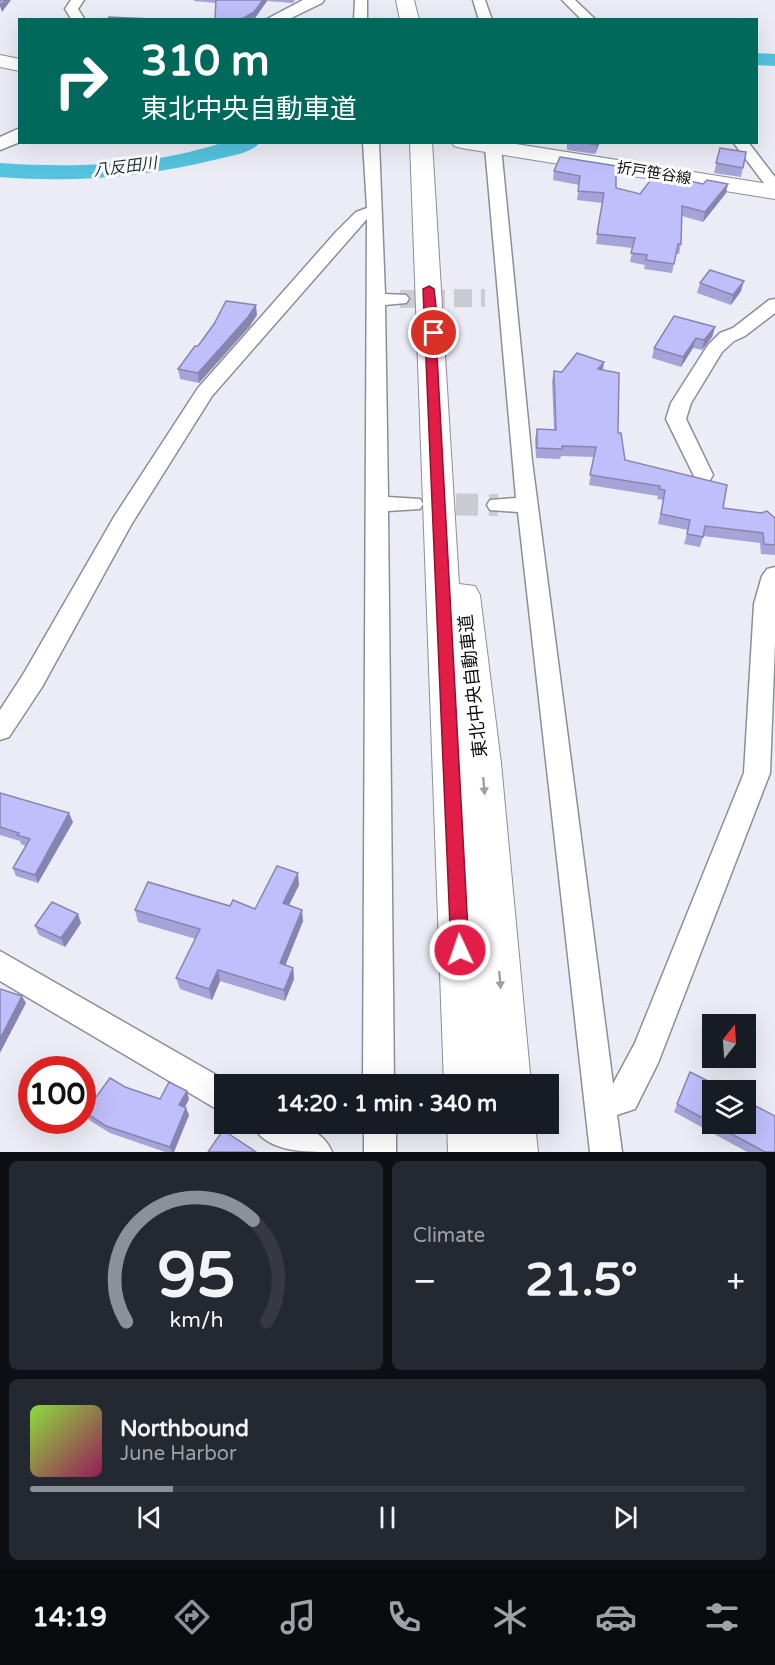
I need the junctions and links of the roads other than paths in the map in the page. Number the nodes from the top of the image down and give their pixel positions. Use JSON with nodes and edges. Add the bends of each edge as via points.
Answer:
{"nodes":[{"id":1,"x":78,"y":0,"type":"edge"},
{"id":2,"x":316,"y":0,"type":"edge"},
{"id":3,"x":361,"y":0,"type":"edge"},
{"id":4,"x":405,"y":0,"type":"edge"},
{"id":5,"x":413,"y":0,"type":"edge"},
{"id":6,"x":418,"y":0,"type":"edge"},
{"id":7,"x":479,"y":0,"type":"edge"},
{"id":8,"x":568,"y":0,"type":"edge"},
{"id":9,"x":78,"y":18,"type":"edge"},
{"id":10,"x":277,"y":18,"type":"edge"},
{"id":11,"x":360,"y":18,"type":"edge"},
{"id":12,"x":413,"y":18,"type":"edge"},
{"id":13,"x":414,"y":18,"type":"edge"},
{"id":14,"x":414,"y":18,"type":"edge"},
{"id":15,"x":485,"y":18,"type":"edge"},
{"id":16,"x":588,"y":18,"type":"edge"},
{"id":17,"x":0,"y":61,"type":"edge"},
{"id":18,"x":18,"y":65,"type":"edge"},
{"id":19,"x":18,"y":135,"type":"edge"},
{"id":20,"x":0,"y":144,"type":"edge"},
{"id":21,"x":371,"y":144,"type":"edge"},
{"id":22,"x":421,"y":144,"type":"edge"},
{"id":23,"x":474,"y":144,"type":"edge"},
{"id":24,"x":742,"y":144,"type":"edge"},
{"id":25,"x":493,"y":147,"type":"junction"},
{"id":26,"x":775,"y":187,"type":"edge"},
{"id":27,"x":775,"y":192,"type":"edge"},
{"id":28,"x":375,"y":210,"type":"junction"},
{"id":29,"x":414,"y":294,"type":"junction"},
{"id":30,"x":376,"y":300,"type":"junction"},
{"id":31,"x":775,"y":304,"type":"edge"},
{"id":32,"x":704,"y":475,"type":"dead end"},
{"id":33,"x":378,"y":504,"type":"junction"},
{"id":34,"x":412,"y":504,"type":"tunnel mouth"},
{"id":35,"x":498,"y":505,"type":"tunnel mouth"},
{"id":36,"x":527,"y":505,"type":"junction"},
{"id":37,"x":775,"y":575,"type":"edge"},
{"id":38,"x":0,"y":730,"type":"edge"},
{"id":39,"x":0,"y":965,"type":"edge"},
{"id":40,"x":379,"y":1074,"type":"edge"},
{"id":41,"x":466,"y":1074,"type":"edge"},
{"id":42,"x":507,"y":1074,"type":"edge"},
{"id":43,"x":214,"y":1091,"type":"edge"},
{"id":44,"x":600,"y":1103,"type":"junction"},
{"id":45,"x":285,"y":1134,"type":"edge"},
{"id":46,"x":380,"y":1134,"type":"edge"},
{"id":47,"x":471,"y":1134,"type":"edge"},
{"id":48,"x":513,"y":1134,"type":"edge"},
{"id":49,"x":316,"y":1152,"type":"edge"},
{"id":50,"x":380,"y":1152,"type":"edge"},
{"id":51,"x":472,"y":1152,"type":"edge"},
{"id":52,"x":514,"y":1152,"type":"edge"},
{"id":53,"x":606,"y":1152,"type":"edge"}],
"edges":[{"from":1,"to":9,"type":"street","via":[[71,9]]},
{"from":2,"to":10,"type":"street"},
{"from":3,"to":11,"type":"street"},
{"from":4,"to":12,"type":"highway"},
{"from":5,"to":13,"type":"highway"},
{"from":6,"to":14,"type":"highway"},
{"from":7,"to":15,"type":"street"},
{"from":8,"to":16,"type":"street"},
{"from":17,"to":18,"type":"main road"},
{"from":19,"to":20,"type":"street"},
{"from":21,"to":28,"type":"street"},
{"from":22,"to":29,"type":"highway","name":"東北中央自動車道"},
{"from":23,"to":25,"type":"main road","name":"折戸笹谷線"},
{"from":24,"to":26,"type":"street"},
{"from":25,"to":27,"type":"main road","name":"折戸笹谷線"},
{"from":25,"to":36,"type":"street","via":[[496,298]]},
{"from":28,"to":30,"type":"street"},
{"from":28,"to":38,"type":"street","via":[[362,215],[341,237],[205,392],[122,522],[33,680]]},
{"from":29,"to":30,"type":"street"},
{"from":29,"to":41,"type":"highway","name":"東北中央自動車道"},
{"from":29,"to":42,"type":"highway","name":"東北中央自動車道","one_way":true,"via":[[482,763]]},
{"from":30,"to":33,"type":"street"},
{"from":31,"to":32,"type":"street","via":[[727,337],[681,403],[676,418]]},
{"from":33,"to":34,"type":"street"},
{"from":33,"to":40,"type":"street"},
{"from":35,"to":36,"type":"street"},
{"from":36,"to":44,"type":"street"},
{"from":37,"to":44,"type":"street","via":[[765,604],[757,773],[647,1052],[624,1098]]},
{"from":39,"to":43,"type":"street"},
{"from":44,"to":53,"type":"street"},
{"from":45,"to":49,"type":"street"},
{"from":46,"to":50,"type":"street"},
{"from":47,"to":51,"type":"highway"},
{"from":48,"to":52,"type":"highway"}]}
